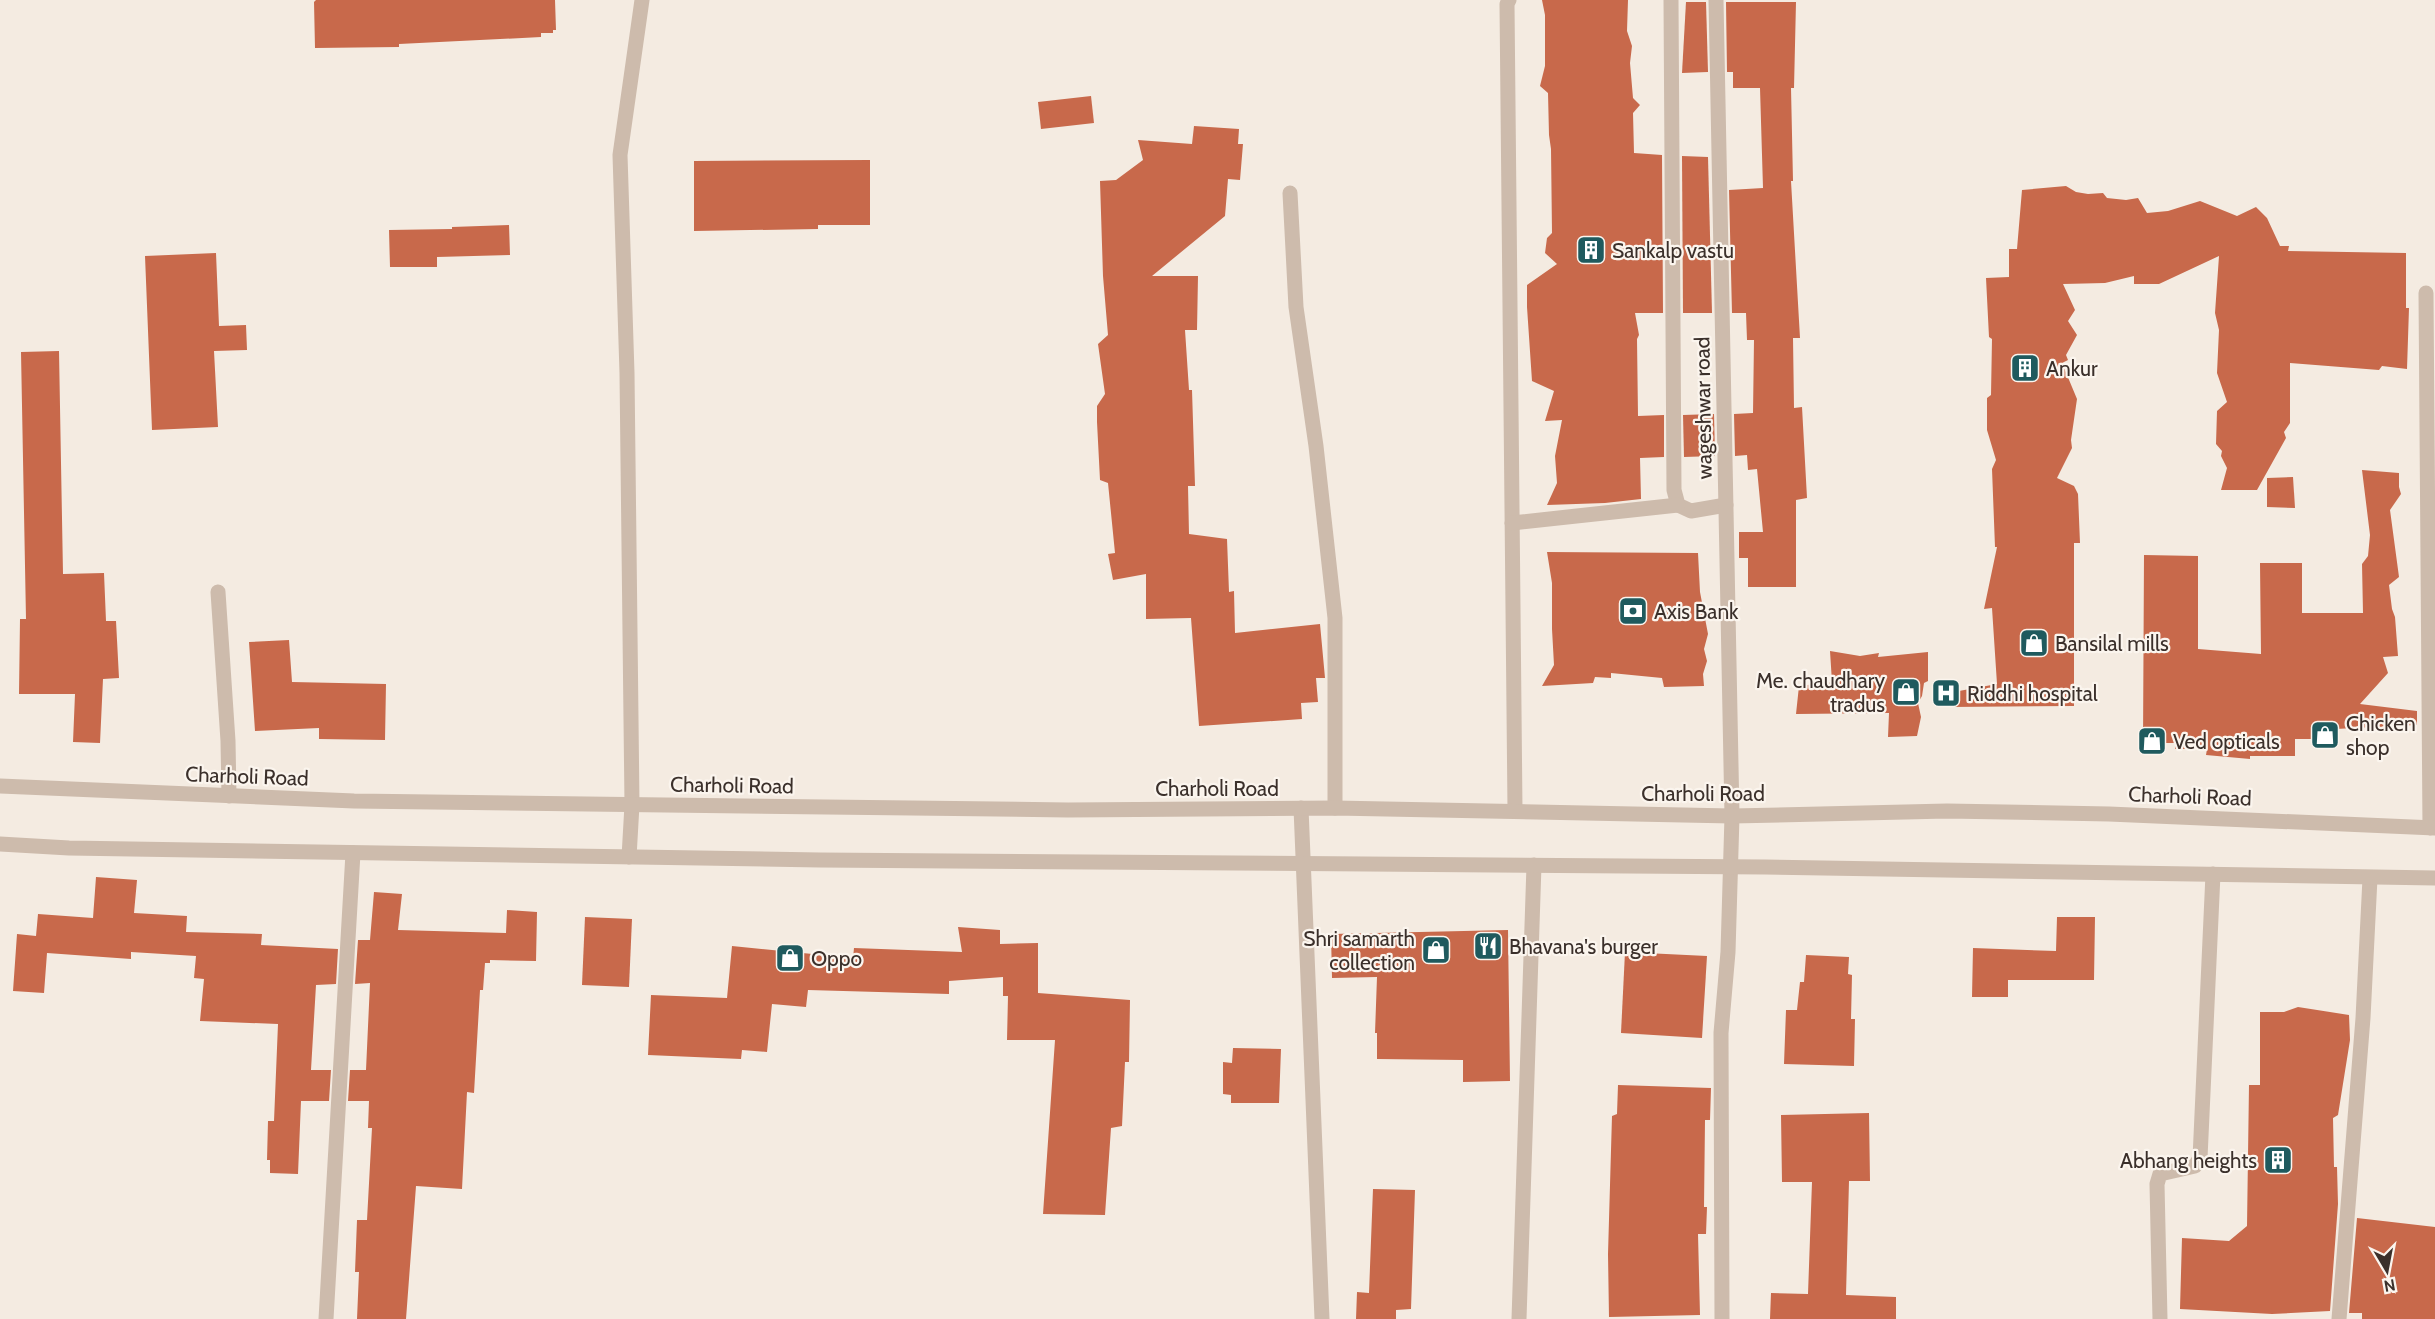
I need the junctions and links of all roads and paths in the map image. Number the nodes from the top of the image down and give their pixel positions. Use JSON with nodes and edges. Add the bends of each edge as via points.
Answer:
{"nodes":[{"id":1,"x":642,"y":0,"type":"edge"},
{"id":2,"x":1509,"y":0,"type":"edge"},
{"id":3,"x":1671,"y":0,"type":"edge"},
{"id":4,"x":1716,"y":0,"type":"edge"},
{"id":5,"x":1290,"y":193,"type":"dead end"},
{"id":6,"x":2426,"y":293,"type":"dead end"},
{"id":7,"x":1678,"y":505,"type":"junction"},
{"id":8,"x":1726,"y":505,"type":"junction"},
{"id":9,"x":1512,"y":523,"type":"junction"},
{"id":10,"x":218,"y":592,"type":"dead end"},
{"id":11,"x":0,"y":786,"type":"edge"},
{"id":12,"x":229,"y":796,"type":"junction"},
{"id":13,"x":632,"y":805,"type":"junction"},
{"id":14,"x":1301,"y":808,"type":"junction"},
{"id":15,"x":1335,"y":808,"type":"junction"},
{"id":16,"x":1515,"y":810,"type":"junction"},
{"id":17,"x":1732,"y":816,"type":"junction"},
{"id":18,"x":2432,"y":828,"type":"edge"},
{"id":19,"x":0,"y":844,"type":"edge"},
{"id":20,"x":353,"y":853,"type":"junction"},
{"id":21,"x":629,"y":857,"type":"junction"},
{"id":22,"x":1304,"y":864,"type":"junction"},
{"id":23,"x":1534,"y":865,"type":"junction"},
{"id":24,"x":1731,"y":868,"type":"junction"},
{"id":25,"x":2213,"y":874,"type":"junction"},
{"id":26,"x":2370,"y":878,"type":"junction"},
{"id":27,"x":2435,"y":878,"type":"edge"},
{"id":28,"x":326,"y":1319,"type":"edge"},
{"id":29,"x":1322,"y":1319,"type":"edge"},
{"id":30,"x":1519,"y":1319,"type":"edge"},
{"id":31,"x":1722,"y":1319,"type":"edge"},
{"id":32,"x":2160,"y":1319,"type":"edge"},
{"id":33,"x":2339,"y":1319,"type":"edge"}],
"edges":[{"from":1,"to":13,"type":"street","via":[[620,155]]},
{"from":2,"to":9,"type":"street"},
{"from":3,"to":7,"type":"street","via":[[1674,490]]},
{"from":4,"to":8,"type":"street","name":"wageshwar road"},
{"from":5,"to":15,"type":"street","via":[[1296,307],[1335,618]]},
{"from":6,"to":18,"type":"street"},
{"from":7,"to":8,"type":"street","via":[[1691,511]]},
{"from":7,"to":9,"type":"street"},
{"from":8,"to":17,"type":"street","name":"wageshwar road"},
{"from":9,"to":16,"type":"street"},
{"from":10,"to":12,"type":"street"},
{"from":11,"to":12,"type":"street","name":"Charholi Road"},
{"from":12,"to":13,"type":"street","name":"Charholi Road"},
{"from":13,"to":14,"type":"street","name":"Charholi Road","via":[[1068,810]]},
{"from":13,"to":21,"type":"street"},
{"from":14,"to":15,"type":"street","name":"Charholi Road"},
{"from":14,"to":22,"type":"street"},
{"from":15,"to":16,"type":"street","name":"Charholi Road"},
{"from":16,"to":17,"type":"street","name":"Charholi Road"},
{"from":17,"to":18,"type":"street","name":"Charholi Road","via":[[1958,811]]},
{"from":17,"to":24,"type":"street","name":"wageshwar road"},
{"from":19,"to":20,"type":"street"},
{"from":20,"to":21,"type":"street"},
{"from":20,"to":28,"type":"street"},
{"from":21,"to":22,"type":"street"},
{"from":22,"to":23,"type":"street"},
{"from":22,"to":29,"type":"street"},
{"from":23,"to":24,"type":"street"},
{"from":23,"to":30,"type":"street"},
{"from":24,"to":25,"type":"street"},
{"from":24,"to":31,"type":"street","name":"wageshwar road","via":[[1721,1033]]},
{"from":25,"to":26,"type":"street"},
{"from":25,"to":32,"type":"street","via":[[2200,1158],[2195,1166],[2160,1174],[2157,1184]]},
{"from":26,"to":27,"type":"street"},
{"from":26,"to":33,"type":"street"}]}
